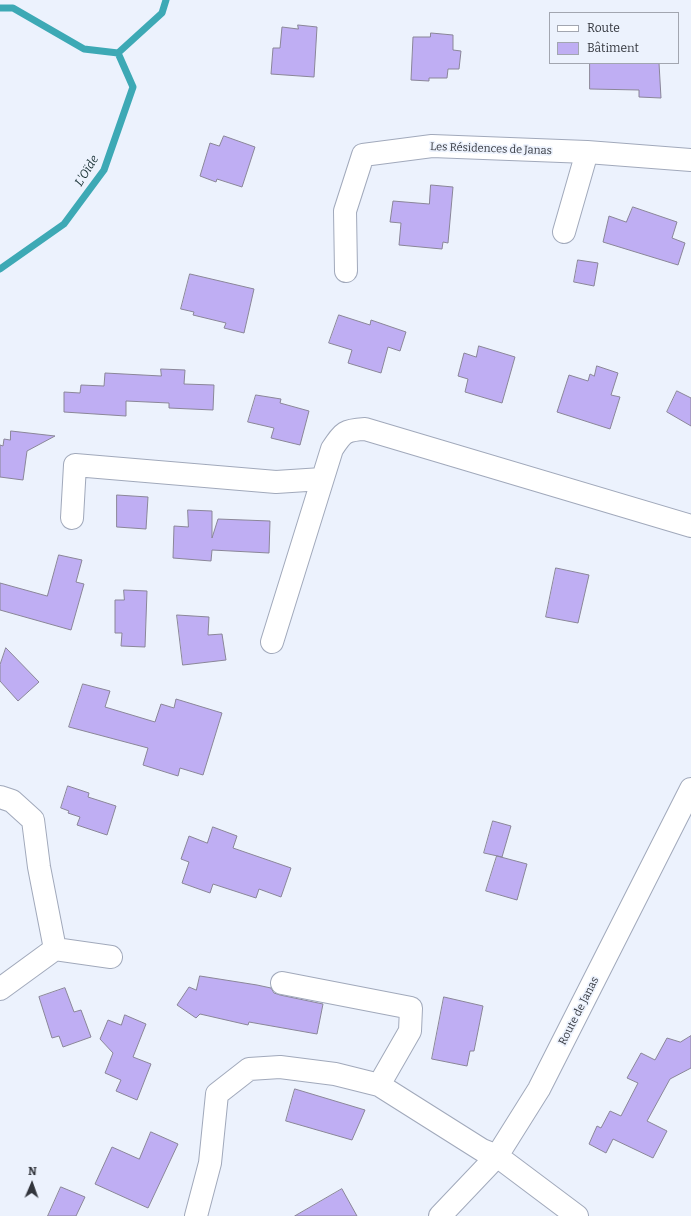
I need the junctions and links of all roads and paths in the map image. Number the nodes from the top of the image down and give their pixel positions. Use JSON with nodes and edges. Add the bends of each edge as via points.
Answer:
{"nodes":[{"id":1,"x":586,"y":152,"type":"junction"},
{"id":2,"x":691,"y":160,"type":"edge"},
{"id":3,"x":564,"y":232,"type":"dead end"},
{"id":4,"x":346,"y":271,"type":"dead end"},
{"id":5,"x":322,"y":479,"type":"junction"},
{"id":6,"x":72,"y":518,"type":"dead end"},
{"id":7,"x":691,"y":526,"type":"edge"},
{"id":8,"x":272,"y":642,"type":"dead end"},
{"id":9,"x":691,"y":789,"type":"edge"},
{"id":10,"x":0,"y":797,"type":"edge"},
{"id":11,"x":55,"y":949,"type":"junction"},
{"id":12,"x":111,"y":957,"type":"dead end"},
{"id":13,"x":282,"y":983,"type":"dead end"},
{"id":14,"x":0,"y":989,"type":"edge"},
{"id":15,"x":379,"y":1085,"type":"junction"},
{"id":16,"x":497,"y":1156,"type":"junction"},
{"id":17,"x":196,"y":1216,"type":"edge"},
{"id":18,"x":440,"y":1216,"type":"edge"},
{"id":19,"x":576,"y":1216,"type":"edge"}],
"edges":[{"from":1,"to":2,"type":"street","name":"Les Résidences de Janas"},
{"from":1,"to":3,"type":"street"},
{"from":1,"to":4,"type":"street","name":"Les Résidences de Janas","via":[[432,146],[363,155],[345,211]]},
{"from":5,"to":6,"type":"street","via":[[276,482],[75,465]]},
{"from":5,"to":7,"type":"street","via":[[332,448],[339,438],[348,430],[365,429]]},
{"from":5,"to":8,"type":"street"},
{"from":9,"to":16,"type":"street","name":"Route de Janas","via":[[539,1089]]},
{"from":10,"to":11,"type":"street","via":[[12,801],[33,820]]},
{"from":11,"to":12,"type":"street"},
{"from":11,"to":14,"type":"street"},
{"from":13,"to":15,"type":"street","via":[[411,1008],[410,1031]]},
{"from":15,"to":16,"type":"street","via":[[482,1150]]},
{"from":15,"to":17,"type":"street","via":[[335,1074],[280,1067],[249,1069],[217,1094],[210,1163]]},
{"from":16,"to":18,"type":"street","name":"Route de Janas"},
{"from":16,"to":19,"type":"street"}]}
